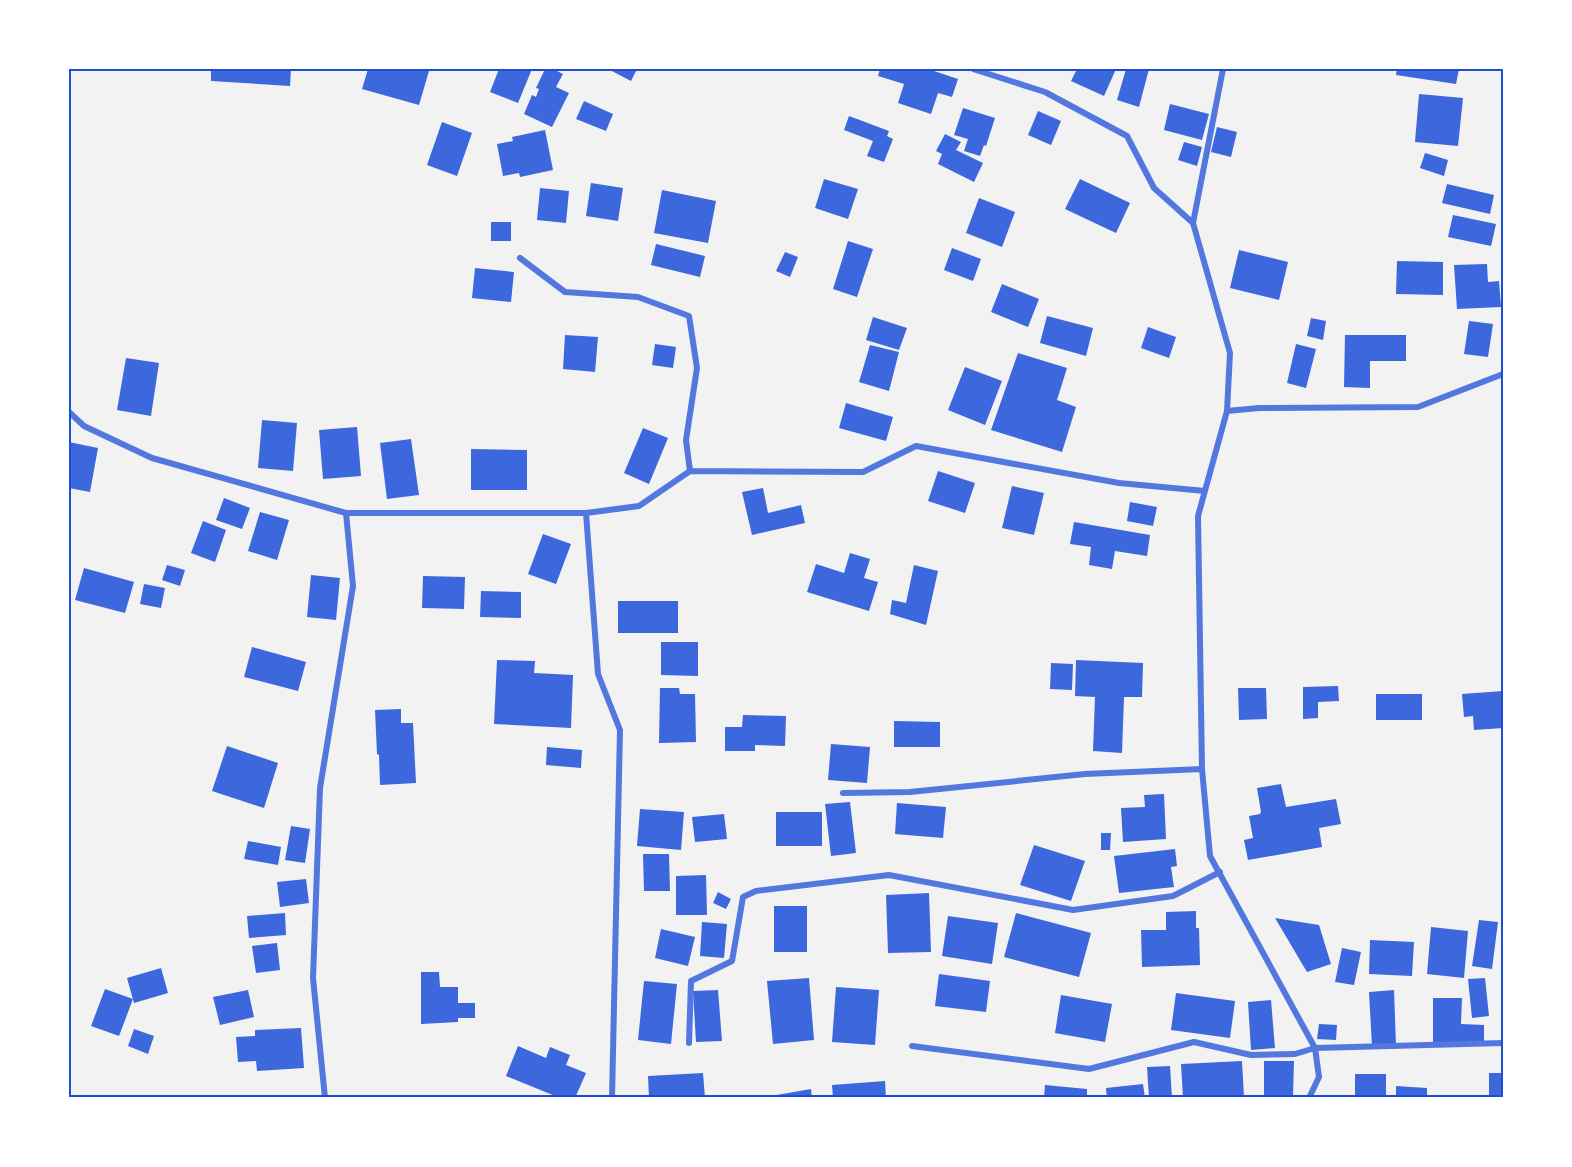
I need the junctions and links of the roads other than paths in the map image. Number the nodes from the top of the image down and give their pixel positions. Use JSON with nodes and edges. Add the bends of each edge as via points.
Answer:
{"nodes":[{"id":1,"x":973,"y":69,"type":"edge"},
{"id":2,"x":1223,"y":69,"type":"edge"},
{"id":3,"x":1193,"y":223,"type":"junction"},
{"id":4,"x":520,"y":258,"type":"dead end"},
{"id":5,"x":1503,"y":374,"type":"edge"},
{"id":6,"x":1227,"y":411,"type":"junction"},
{"id":7,"x":69,"y":412,"type":"edge"},
{"id":8,"x":690,"y":471,"type":"junction"},
{"id":9,"x":1205,"y":491,"type":"junction"},
{"id":10,"x":346,"y":513,"type":"junction"},
{"id":11,"x":586,"y":513,"type":"junction"},
{"id":12,"x":1202,"y":769,"type":"junction"},
{"id":13,"x":843,"y":793,"type":"dead end"},
{"id":14,"x":1220,"y":872,"type":"junction"},
{"id":15,"x":689,"y":1042,"type":"dead end"},
{"id":16,"x":1503,"y":1043,"type":"edge"},
{"id":17,"x":912,"y":1046,"type":"dead end"},
{"id":18,"x":1315,"y":1048,"type":"junction"},
{"id":19,"x":325,"y":1098,"type":"edge"},
{"id":20,"x":612,"y":1098,"type":"edge"},
{"id":21,"x":1309,"y":1098,"type":"edge"}],
"edges":[{"from":1,"to":3,"type":"street","via":[[1044,92],[1126,136],[1154,188]]},
{"from":2,"to":3,"type":"street"},
{"from":3,"to":6,"type":"street","via":[[1230,353]]},
{"from":4,"to":8,"type":"street","via":[[565,292],[638,297],[689,316],[697,368],[686,440]]},
{"from":5,"to":6,"type":"street","via":[[1418,407]]},
{"from":6,"to":9,"type":"street"},
{"from":7,"to":10,"type":"street","via":[[84,426],[152,458]]},
{"from":8,"to":9,"type":"street","via":[[863,472],[916,446],[1119,483]]},
{"from":8,"to":11,"type":"street","via":[[639,507]]},
{"from":9,"to":12,"type":"street","via":[[1198,516]]},
{"from":10,"to":11,"type":"street"},
{"from":10,"to":19,"type":"street","via":[[353,586],[320,789],[314,966]]},
{"from":11,"to":20,"type":"street","via":[[598,674],[620,729]]},
{"from":12,"to":13,"type":"street","via":[[1085,774],[910,792]]},
{"from":12,"to":14,"type":"street","via":[[1210,856]]},
{"from":14,"to":15,"type":"street","via":[[1173,896],[1073,910],[889,875],[756,891],[743,897],[732,961],[691,981]]},
{"from":14,"to":18,"type":"street"},
{"from":16,"to":18,"type":"street"},
{"from":17,"to":18,"type":"street","via":[[1089,1069],[1194,1042],[1251,1055],[1295,1054]]},
{"from":18,"to":21,"type":"street","via":[[1319,1077]]}]}
